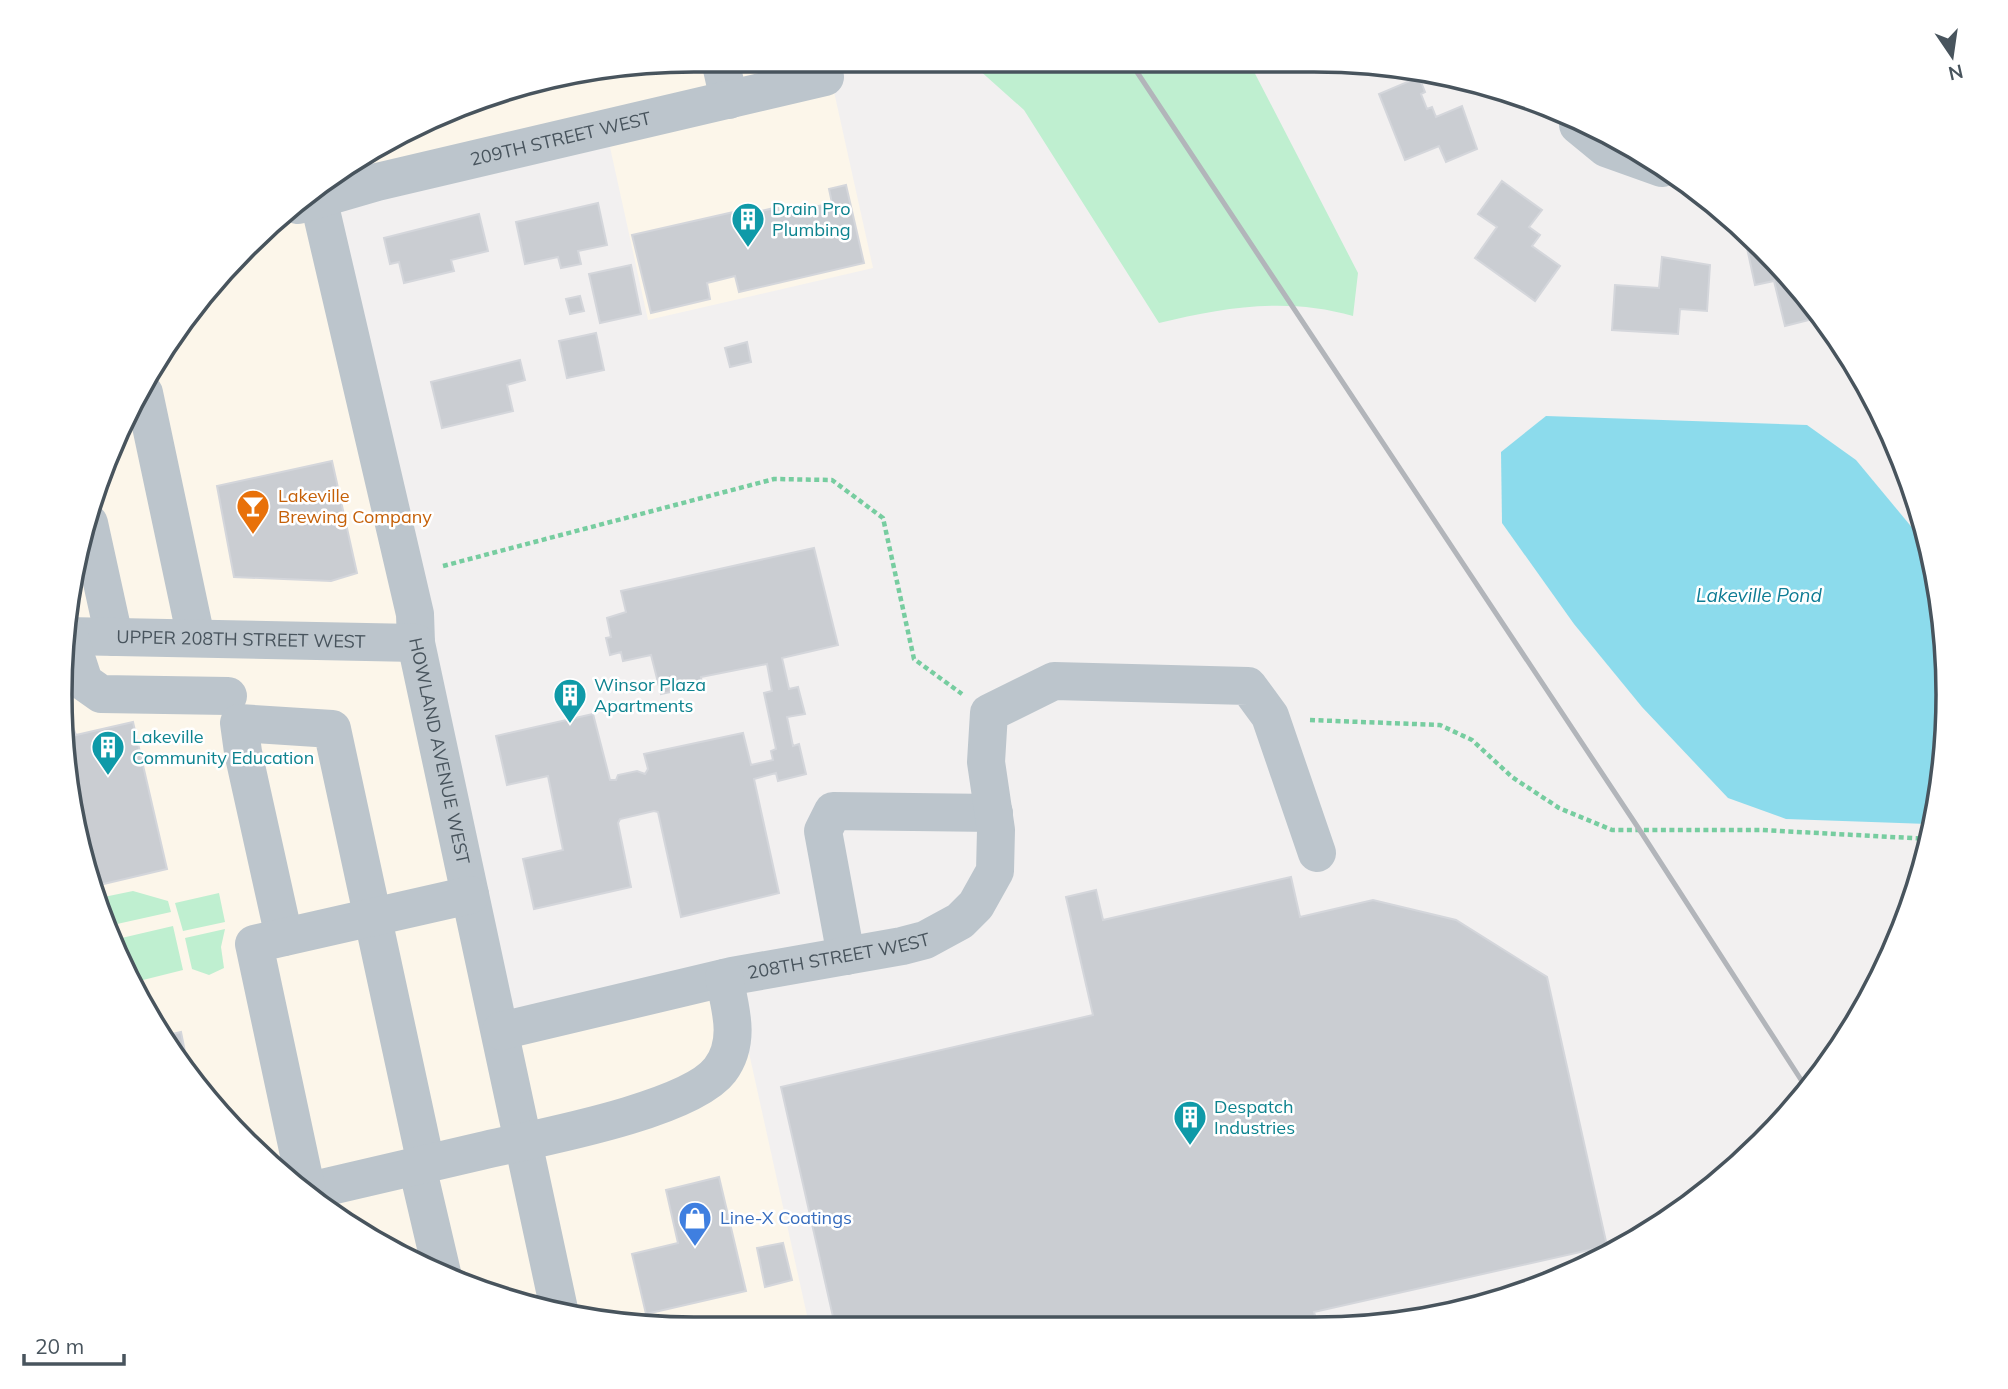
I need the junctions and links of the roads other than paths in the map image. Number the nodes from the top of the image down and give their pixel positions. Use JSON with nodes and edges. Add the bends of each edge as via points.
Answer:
{"nodes":[{"id":1,"x":723,"y":72,"type":"edge"},
{"id":2,"x":825,"y":77,"type":"dead end"},
{"id":3,"x":729,"y":100,"type":"junction"},
{"id":4,"x":1596,"y":140,"type":"edge"},
{"id":5,"x":1625,"y":155,"type":"edge"},
{"id":6,"x":322,"y":195,"type":"edge"},
{"id":7,"x":312,"y":202,"type":"edge"},
{"id":8,"x":146,"y":400,"type":"edge"},
{"id":9,"x":92,"y":537,"type":"edge"},
{"id":10,"x":75,"y":636,"type":"edge"},
{"id":11,"x":114,"y":637,"type":"junction"},
{"id":12,"x":211,"y":639,"type":"junction"},
{"id":13,"x":416,"y":643,"type":"junction"},
{"id":14,"x":73,"y":653,"type":"edge"},
{"id":15,"x":234,"y":709,"type":"junction"},
{"id":16,"x":994,"y":813,"type":"junction"},
{"id":17,"x":1317,"y":853,"type":"dead end"},
{"id":18,"x":470,"y":895,"type":"junction"},
{"id":19,"x":372,"y":918,"type":"junction"},
{"id":20,"x":284,"y":937,"type":"junction"},
{"id":21,"x":846,"y":956,"type":"junction"},
{"id":22,"x":724,"y":978,"type":"junction"},
{"id":23,"x":501,"y":1031,"type":"junction"},
{"id":24,"x":523,"y":1142,"type":"junction"},
{"id":25,"x":422,"y":1165,"type":"junction"},
{"id":26,"x":303,"y":1179,"type":"edge"},
{"id":27,"x":316,"y":1190,"type":"edge"},
{"id":28,"x":440,"y":1263,"type":"edge"},
{"id":29,"x":557,"y":1301,"type":"edge"}],
"edges":[{"from":1,"to":3,"type":"street"},
{"from":2,"to":3,"type":"street","name":"209TH STREET WEST"},
{"from":3,"to":6,"type":"street","name":"209TH STREET WEST"},
{"from":4,"to":5,"type":"street"},
{"from":7,"to":13,"type":"street","name":"HOWLAND AVENUE WEST","via":[[415,614]]},
{"from":8,"to":12,"type":"street"},
{"from":9,"to":11,"type":"street"},
{"from":10,"to":11,"type":"street","name":"UPPER 208TH STREET WEST"},
{"from":11,"to":12,"type":"street","name":"UPPER 208TH STREET WEST"},
{"from":12,"to":13,"type":"street","name":"UPPER 208TH STREET WEST"},
{"from":12,"to":15,"type":"street"},
{"from":13,"to":18,"type":"street","name":"HOWLAND AVENUE WEST"},
{"from":14,"to":15,"type":"street","via":[[84,682],[101,694]]},
{"from":15,"to":19,"type":"street","via":[[332,729]]},
{"from":15,"to":20,"type":"street"},
{"from":16,"to":17,"type":"street","name":"208TH STREET WEST","via":[[986,762],[989,713],[1054,681],[1248,686],[1270,716]]},
{"from":16,"to":21,"type":"street","name":"208TH STREET WEST","via":[[995,871],[976,905],[925,940]]},
{"from":16,"to":21,"type":"street","via":[[833,811],[823,831]]},
{"from":18,"to":19,"type":"street"},
{"from":18,"to":23,"type":"street","name":"HOWLAND AVENUE WEST"},
{"from":19,"to":20,"type":"street"},
{"from":19,"to":25,"type":"street"},
{"from":20,"to":26,"type":"street","via":[[254,944]]},
{"from":21,"to":22,"type":"street","name":"208TH STREET WEST"},
{"from":22,"to":23,"type":"street","name":"208TH STREET WEST"},
{"from":22,"to":24,"type":"street","via":[[733,1042],[713,1079],[619,1119]]},
{"from":23,"to":24,"type":"street","name":"HOWLAND AVENUE WEST"},
{"from":24,"to":25,"type":"street"},
{"from":24,"to":29,"type":"street","name":"HOWLAND AVENUE WEST"},
{"from":25,"to":27,"type":"street"},
{"from":25,"to":28,"type":"street"}]}
